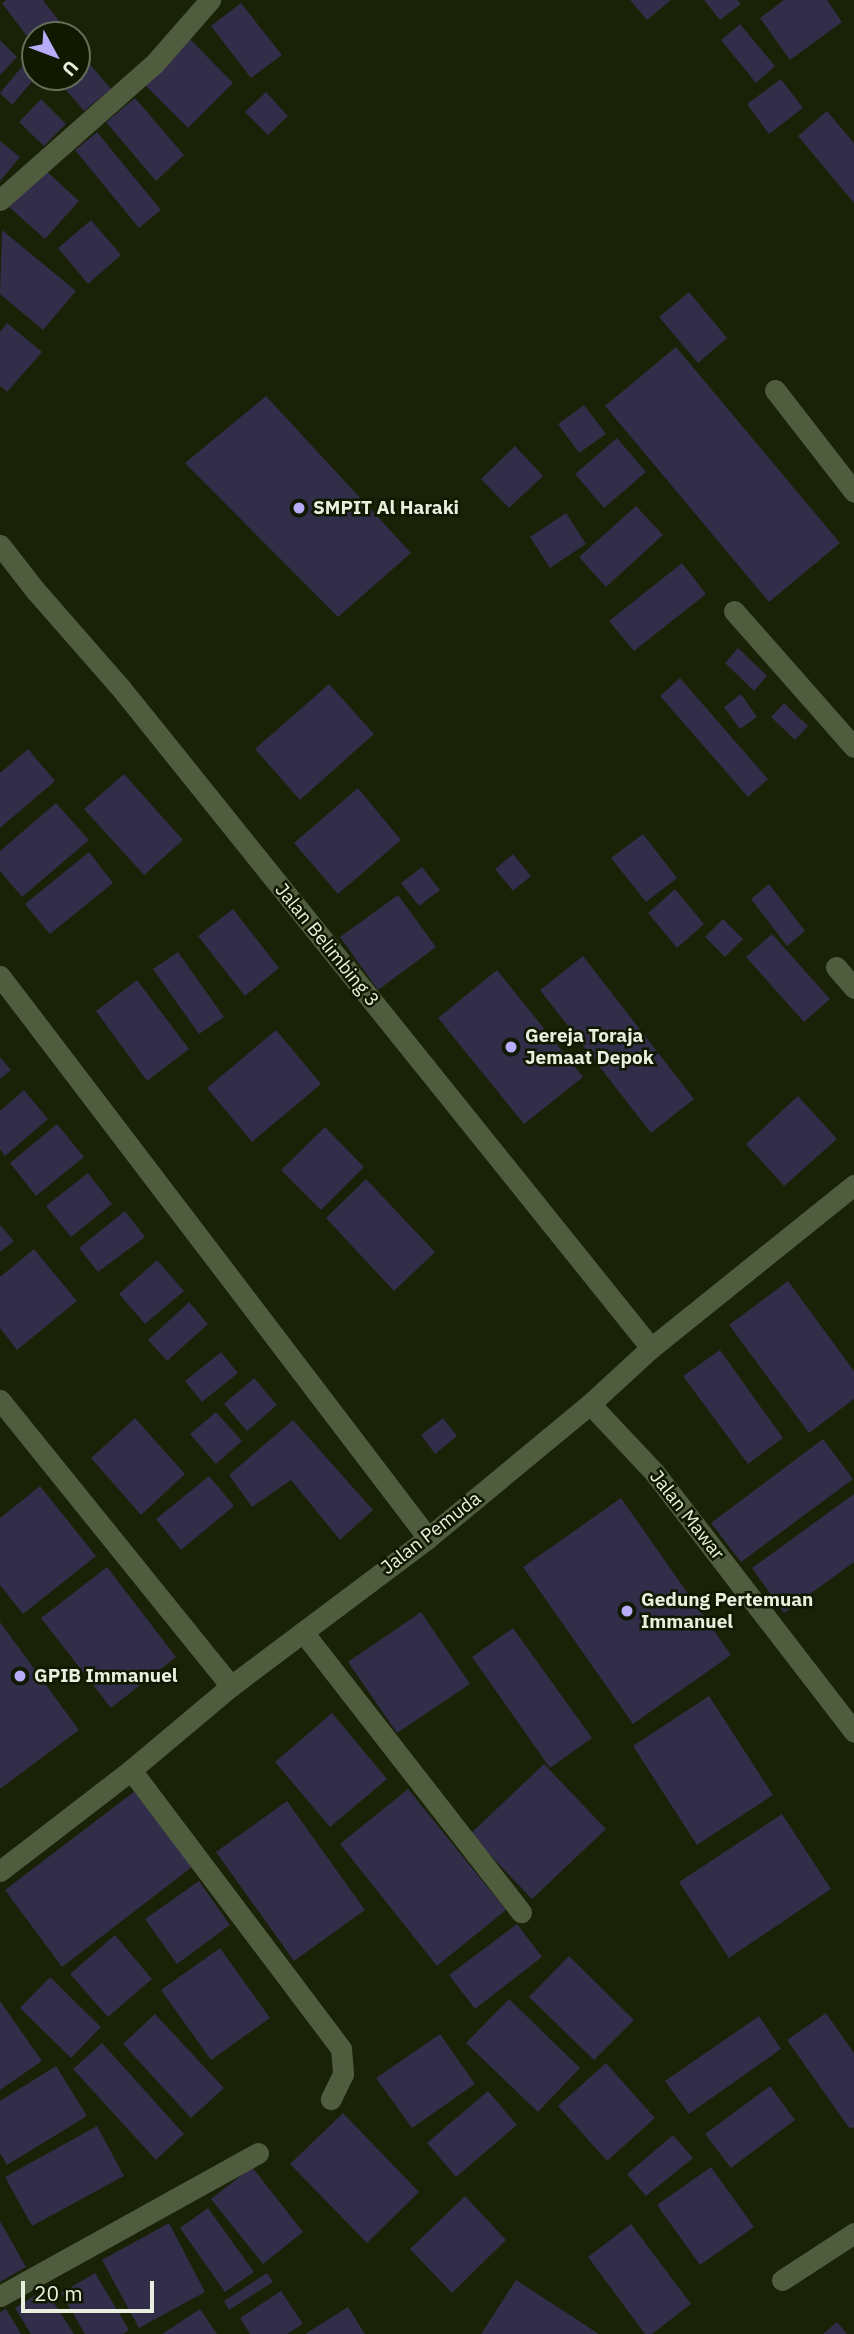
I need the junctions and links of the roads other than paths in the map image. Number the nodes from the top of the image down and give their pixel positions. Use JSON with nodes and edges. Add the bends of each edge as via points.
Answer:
{"nodes":[{"id":1,"x":209,"y":0,"type":"edge"},
{"id":2,"x":0,"y":200,"type":"edge"},
{"id":3,"x":775,"y":390,"type":"dead end"},
{"id":4,"x":854,"y":492,"type":"edge"},
{"id":5,"x":0,"y":545,"type":"edge"},
{"id":6,"x":734,"y":611,"type":"dead end"},
{"id":7,"x":854,"y":747,"type":"edge"},
{"id":8,"x":836,"y":967,"type":"dead end"},
{"id":9,"x":0,"y":976,"type":"edge"},
{"id":10,"x":854,"y":988,"type":"edge"},
{"id":11,"x":854,"y":1185,"type":"edge"},
{"id":12,"x":651,"y":1348,"type":"junction"},
{"id":13,"x":0,"y":1400,"type":"edge"},
{"id":14,"x":590,"y":1405,"type":"junction"},
{"id":15,"x":428,"y":1538,"type":"junction"},
{"id":16,"x":303,"y":1632,"type":"junction"},
{"id":17,"x":231,"y":1686,"type":"junction"},
{"id":18,"x":854,"y":1732,"type":"edge"},
{"id":19,"x":131,"y":1770,"type":"junction"},
{"id":20,"x":0,"y":1871,"type":"edge"},
{"id":21,"x":521,"y":1912,"type":"dead end"},
{"id":22,"x":331,"y":2099,"type":"dead end"},
{"id":23,"x":258,"y":2153,"type":"dead end"},
{"id":24,"x":854,"y":2233,"type":"edge"},
{"id":25,"x":782,"y":2280,"type":"dead end"},
{"id":26,"x":0,"y":2296,"type":"edge"}],
"edges":[{"from":1,"to":2,"type":"street","via":[[155,63]]},
{"from":3,"to":4,"type":"street"},
{"from":5,"to":12,"type":"street","name":"Jalan Belimbing 3"},
{"from":6,"to":7,"type":"street"},
{"from":8,"to":10,"type":"street"},
{"from":9,"to":15,"type":"street"},
{"from":11,"to":12,"type":"street","name":"Jalan Pemuda"},
{"from":12,"to":14,"type":"street","name":"Jalan Pemuda"},
{"from":13,"to":17,"type":"street"},
{"from":14,"to":15,"type":"street","name":"Jalan Pemuda"},
{"from":14,"to":18,"type":"street","name":"Jalan Mawar","via":[[654,1472]]},
{"from":15,"to":16,"type":"street","name":"Jalan Pemuda"},
{"from":16,"to":17,"type":"street","name":"Jalan Pemuda"},
{"from":16,"to":21,"type":"street"},
{"from":17,"to":19,"type":"street","name":"Jalan Pemuda"},
{"from":19,"to":20,"type":"street","name":"Jalan Pemuda"},
{"from":19,"to":22,"type":"street","via":[[341,2049],[343,2074]]},
{"from":23,"to":26,"type":"street"},
{"from":24,"to":25,"type":"street"}]}
